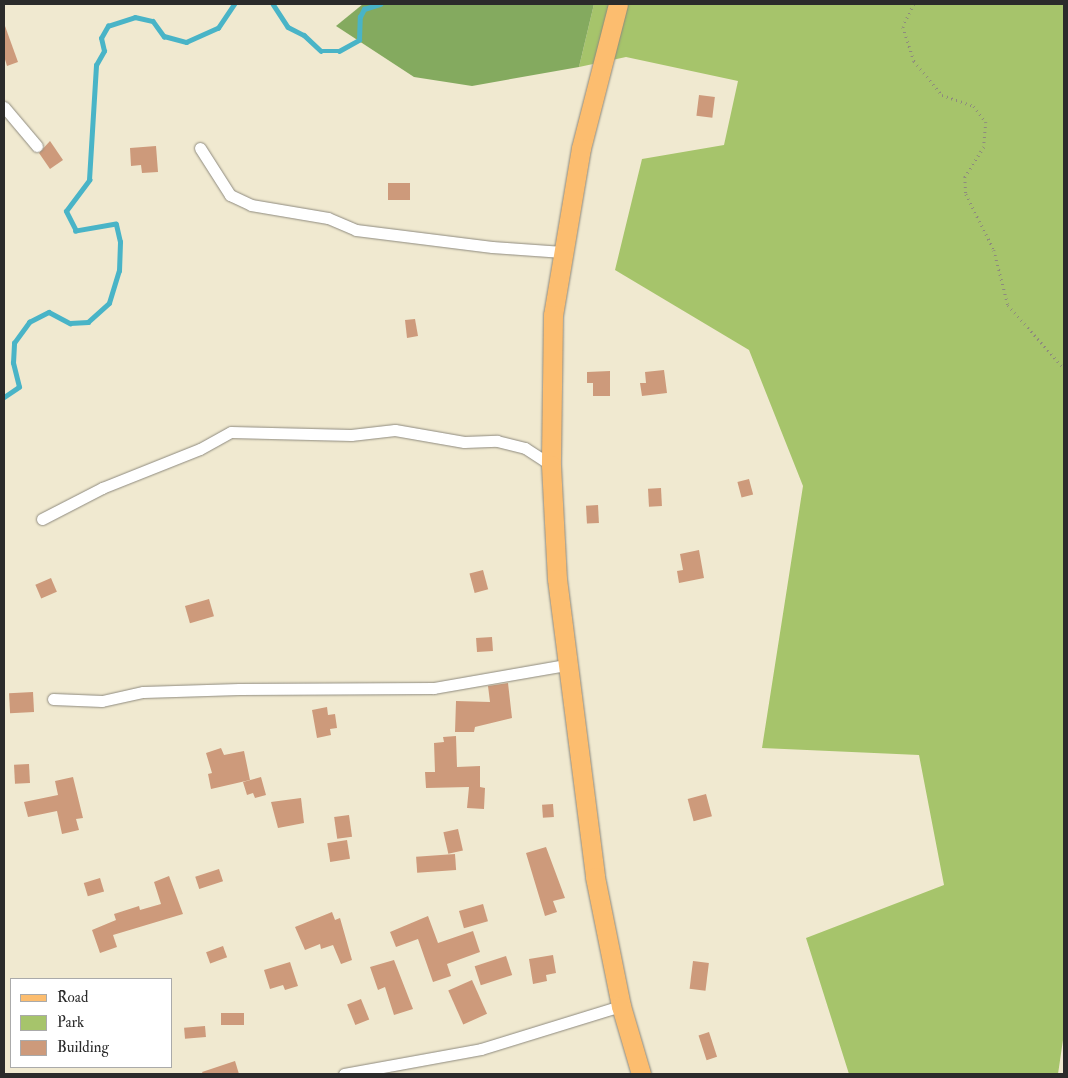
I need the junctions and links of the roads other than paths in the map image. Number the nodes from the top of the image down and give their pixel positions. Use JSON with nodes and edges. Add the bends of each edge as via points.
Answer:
{"nodes":[{"id":1,"x":618,"y":4,"type":"edge"},
{"id":2,"x":4,"y":106,"type":"edge"},
{"id":3,"x":37,"y":146,"type":"dead end"},
{"id":4,"x":200,"y":148,"type":"dead end"},
{"id":5,"x":563,"y":252,"type":"junction"},
{"id":6,"x":551,"y":465,"type":"junction"},
{"id":7,"x":42,"y":518,"type":"dead end"},
{"id":8,"x":566,"y":665,"type":"junction"},
{"id":9,"x":53,"y":700,"type":"dead end"},
{"id":10,"x":621,"y":1006,"type":"junction"},
{"id":11,"x":344,"y":1074,"type":"edge"},
{"id":12,"x":641,"y":1074,"type":"edge"}],
"edges":[{"from":1,"to":5,"type":"main road","via":[[581,148]]},
{"from":2,"to":3,"type":"street"},
{"from":4,"to":5,"type":"street","via":[[230,195],[251,205],[328,218],[356,230],[492,247]]},
{"from":5,"to":6,"type":"main road","via":[[550,359]]},
{"from":6,"to":7,"type":"street","via":[[525,448],[396,430],[351,435],[231,432],[200,449],[102,488]]},
{"from":6,"to":8,"type":"main road","via":[[557,579]]},
{"from":8,"to":9,"type":"street","via":[[434,688],[230,689],[143,692],[102,701]]},
{"from":8,"to":10,"type":"main road","via":[[595,877]]},
{"from":10,"to":11,"type":"street","via":[[481,1049]]},
{"from":10,"to":12,"type":"main road"}]}
